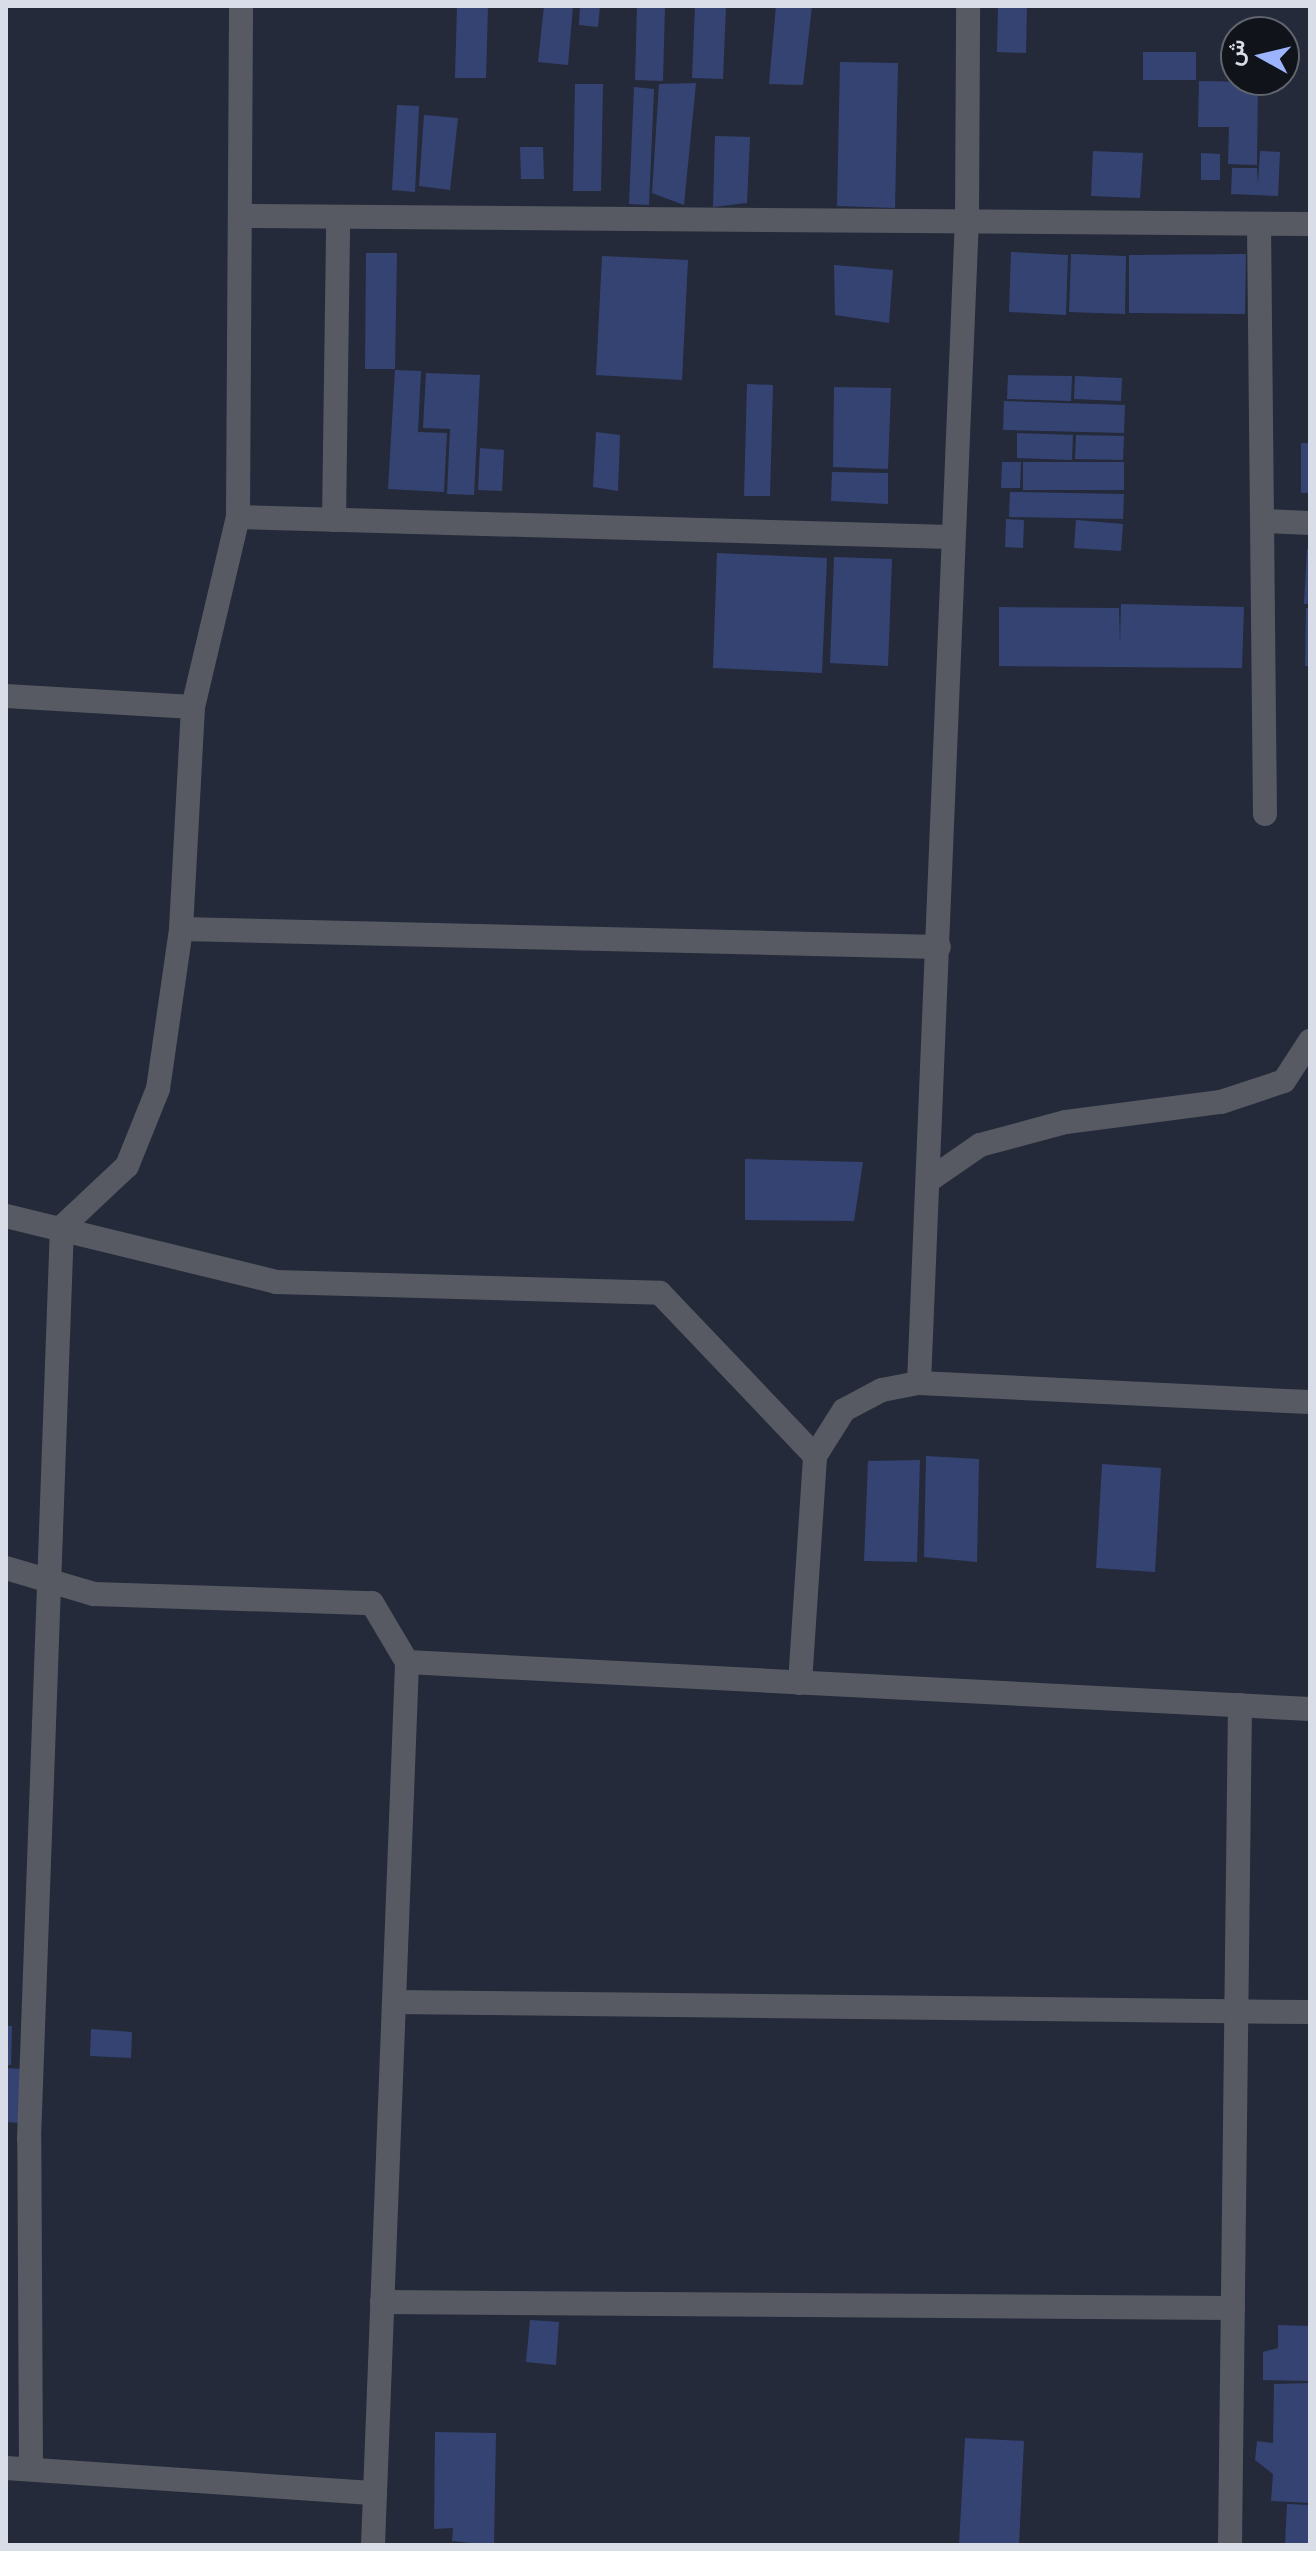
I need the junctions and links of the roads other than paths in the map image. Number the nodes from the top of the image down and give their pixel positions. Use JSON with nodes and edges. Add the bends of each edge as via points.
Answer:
{"nodes":[{"id":1,"x":241,"y":6,"type":"edge"},
{"id":2,"x":968,"y":6,"type":"edge"},
{"id":3,"x":240,"y":216,"type":"junction"},
{"id":4,"x":338,"y":217,"type":"junction"},
{"id":5,"x":967,"y":220,"type":"junction"},
{"id":6,"x":1259,"y":224,"type":"junction"},
{"id":7,"x":1310,"y":224,"type":"edge"},
{"id":8,"x":238,"y":517,"type":"junction"},
{"id":9,"x":334,"y":520,"type":"junction"},
{"id":10,"x":1263,"y":521,"type":"junction"},
{"id":11,"x":1310,"y":523,"type":"edge"},
{"id":12,"x":951,"y":537,"type":"junction"},
{"id":13,"x":6,"y":696,"type":"edge"},
{"id":14,"x":193,"y":707,"type":"junction"},
{"id":15,"x":1265,"y":814,"type":"dead end"},
{"id":16,"x":181,"y":929,"type":"junction"},
{"id":17,"x":939,"y":947,"type":"junction"},
{"id":18,"x":1310,"y":1041,"type":"edge"},
{"id":19,"x":928,"y":1181,"type":"junction"},
{"id":20,"x":6,"y":1216,"type":"edge"},
{"id":21,"x":62,"y":1227,"type":"junction"},
{"id":22,"x":919,"y":1383,"type":"junction"},
{"id":23,"x":1310,"y":1402,"type":"edge"},
{"id":24,"x":815,"y":1456,"type":"junction"},
{"id":25,"x":6,"y":1568,"type":"edge"},
{"id":26,"x":44,"y":1578,"type":"junction"},
{"id":27,"x":407,"y":1662,"type":"junction"},
{"id":28,"x":800,"y":1683,"type":"junction"},
{"id":29,"x":1240,"y":1705,"type":"junction"},
{"id":30,"x":1310,"y":1709,"type":"edge"},
{"id":31,"x":394,"y":2002,"type":"junction"},
{"id":32,"x":1237,"y":2011,"type":"junction"},
{"id":33,"x":1310,"y":2012,"type":"edge"},
{"id":34,"x":18,"y":2139,"type":"edge"},
{"id":35,"x":382,"y":2302,"type":"junction"},
{"id":36,"x":1233,"y":2308,"type":"junction"},
{"id":37,"x":31,"y":2467,"type":"junction"},
{"id":38,"x":6,"y":2468,"type":"edge"},
{"id":39,"x":375,"y":2493,"type":"junction"},
{"id":40,"x":373,"y":2545,"type":"edge"},
{"id":41,"x":1230,"y":2545,"type":"edge"}],
"edges":[{"from":1,"to":3,"type":"street"},
{"from":2,"to":5,"type":"street"},
{"from":3,"to":4,"type":"street"},
{"from":3,"to":8,"type":"street"},
{"from":4,"to":5,"type":"street"},
{"from":4,"to":9,"type":"street"},
{"from":5,"to":6,"type":"street"},
{"from":5,"to":12,"type":"street"},
{"from":6,"to":7,"type":"street"},
{"from":6,"to":10,"type":"street"},
{"from":8,"to":9,"type":"street"},
{"from":8,"to":14,"type":"street"},
{"from":9,"to":12,"type":"street"},
{"from":10,"to":11,"type":"street"},
{"from":10,"to":15,"type":"street"},
{"from":12,"to":17,"type":"street"},
{"from":13,"to":14,"type":"street"},
{"from":14,"to":16,"type":"street"},
{"from":16,"to":17,"type":"street"},
{"from":16,"to":21,"type":"street","via":[[158,1089],[127,1166]]},
{"from":17,"to":19,"type":"street"},
{"from":18,"to":19,"type":"street","via":[[1284,1081],[1221,1102],[1066,1122],[980,1145]]},
{"from":19,"to":22,"type":"street"},
{"from":20,"to":21,"type":"street"},
{"from":21,"to":24,"type":"street","via":[[276,1282],[660,1293]]},
{"from":21,"to":26,"type":"street"},
{"from":22,"to":23,"type":"street"},
{"from":22,"to":24,"type":"street","via":[[882,1390],[844,1410]]},
{"from":24,"to":28,"type":"street"},
{"from":25,"to":26,"type":"street"},
{"from":26,"to":27,"type":"street","via":[[94,1594],[372,1603]]},
{"from":26,"to":34,"type":"street"},
{"from":27,"to":28,"type":"street"},
{"from":27,"to":31,"type":"street"},
{"from":28,"to":29,"type":"street"},
{"from":29,"to":30,"type":"street"},
{"from":29,"to":32,"type":"street"},
{"from":31,"to":32,"type":"street"},
{"from":31,"to":35,"type":"street"},
{"from":32,"to":33,"type":"street"},
{"from":32,"to":36,"type":"street"},
{"from":34,"to":37,"type":"street"},
{"from":35,"to":36,"type":"street"},
{"from":35,"to":39,"type":"street"},
{"from":36,"to":41,"type":"street"},
{"from":37,"to":38,"type":"street"},
{"from":37,"to":39,"type":"street"},
{"from":39,"to":40,"type":"street"}]}
